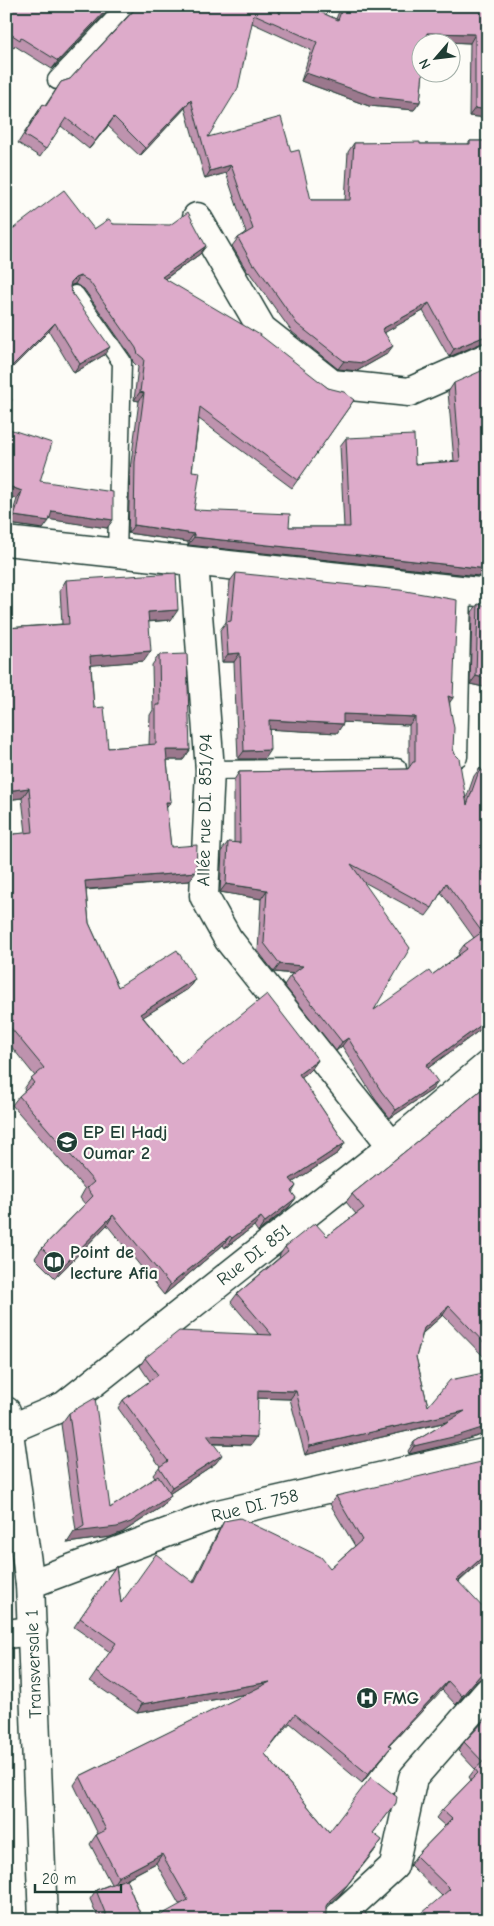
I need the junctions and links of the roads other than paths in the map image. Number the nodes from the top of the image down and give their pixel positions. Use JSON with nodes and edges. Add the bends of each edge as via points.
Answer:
{"nodes":[{"id":1,"x":128,"y":6,"type":"edge"},
{"id":2,"x":57,"y":80,"type":"dead end"},
{"id":3,"x":197,"y":217,"type":"dead end"},
{"id":4,"x":75,"y":295,"type":"edge"},
{"id":5,"x":488,"y":357,"type":"edge"},
{"id":6,"x":6,"y":541,"type":"edge"},
{"id":7,"x":117,"y":554,"type":"junction"},
{"id":8,"x":194,"y":562,"type":"junction"},
{"id":9,"x":475,"y":592,"type":"edge"},
{"id":10,"x":458,"y":757,"type":"edge"},
{"id":11,"x":398,"y":768,"type":"edge"},
{"id":12,"x":210,"y":770,"type":"junction"},
{"id":13,"x":488,"y":1064,"type":"edge"},
{"id":14,"x":392,"y":1146,"type":"junction"},
{"id":15,"x":8,"y":1420,"type":"edge"},
{"id":16,"x":488,"y":1452,"type":"edge"},
{"id":17,"x":30,"y":1584,"type":"junction"},
{"id":18,"x":20,"y":1633,"type":"edge"},
{"id":19,"x":488,"y":1692,"type":"edge"},
{"id":20,"x":43,"y":1920,"type":"edge"},
{"id":21,"x":335,"y":1920,"type":"edge"}],
"edges":[{"from":1,"to":2,"type":"lane"},
{"from":3,"to":5,"type":"street","via":[[262,329],[332,384],[409,392]]},
{"from":4,"to":7,"type":"lane","via":[[122,362]]},
{"from":6,"to":7,"type":"street"},
{"from":7,"to":8,"type":"street"},
{"from":8,"to":9,"type":"street"},
{"from":8,"to":12,"type":"street","name":"Allée rue DI. 851/94"},
{"from":9,"to":10,"type":"lane"},
{"from":11,"to":12,"type":"lane"},
{"from":12,"to":14,"type":"street","name":"Allée rue DI. 851/94","via":[[204,896],[228,939]]},
{"from":13,"to":14,"type":"street","name":"Rue DI. 851"},
{"from":14,"to":15,"type":"street","name":"Rue DI. 851","via":[[64,1406]]},
{"from":15,"to":17,"type":"street","name":"Transversale 1"},
{"from":16,"to":17,"type":"street","name":"Rue DI. 758","via":[[214,1515]]},
{"from":17,"to":18,"type":"street","name":"Transversale 1"},
{"from":18,"to":20,"type":"street","name":"Transversale 1"},
{"from":19,"to":21,"type":"street","via":[[413,1778],[394,1866]]}]}
